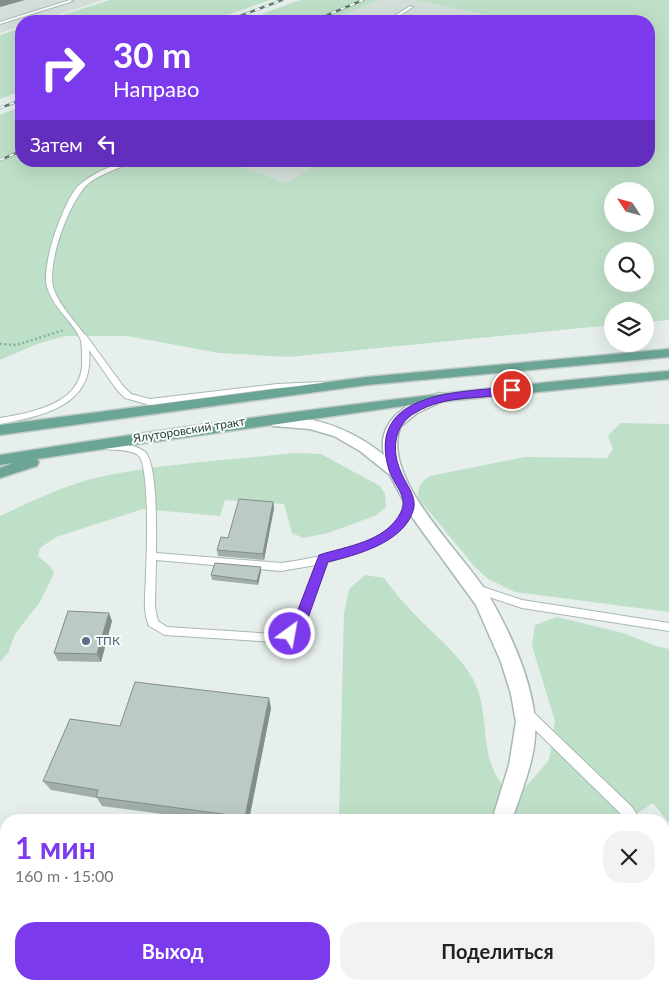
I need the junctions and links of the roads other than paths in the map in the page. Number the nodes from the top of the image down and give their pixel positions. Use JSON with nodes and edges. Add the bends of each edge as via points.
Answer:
{"nodes":[{"id":1,"x":71,"y":1,"type":"edge"},
{"id":2,"x":411,"y":8,"type":"dead end"},
{"id":3,"x":26,"y":15,"type":"edge"},
{"id":4,"x":399,"y":15,"type":"edge"},
{"id":5,"x":15,"y":18,"type":"edge"},
{"id":6,"x":0,"y":23,"type":"edge"},
{"id":7,"x":117,"y":167,"type":"edge"},
{"id":8,"x":77,"y":326,"type":"joint"},
{"id":9,"x":84,"y":336,"type":"junction"},
{"id":10,"x":669,"y":353,"type":"edge"},
{"id":11,"x":669,"y":375,"type":"edge"},
{"id":12,"x":367,"y":381,"type":"junction"},
{"id":13,"x":440,"y":397,"type":"junction"},
{"id":14,"x":78,"y":419,"type":"junction"},
{"id":15,"x":250,"y":420,"type":"junction"},
{"id":16,"x":0,"y":423,"type":"edge"},
{"id":17,"x":0,"y":430,"type":"edge"},
{"id":18,"x":94,"y":445,"type":"junction"},
{"id":19,"x":70,"y":449,"type":"junction"},
{"id":20,"x":0,"y":460,"type":"edge"},
{"id":21,"x":394,"y":470,"type":"junction"},
{"id":22,"x":0,"y":473,"type":"edge"},
{"id":23,"x":408,"y":497,"type":"junction"},
{"id":24,"x":151,"y":556,"type":"junction"},
{"id":25,"x":323,"y":559,"type":"junction"},
{"id":26,"x":474,"y":588,"type":"junction"},
{"id":27,"x":669,"y":627,"type":"edge"},
{"id":28,"x":525,"y":712,"type":"junction"},
{"id":29,"x":504,"y":814,"type":"edge"},
{"id":30,"x":630,"y":814,"type":"edge"}],
"edges":[{"from":1,"to":3,"type":"lane"},
{"from":2,"to":4,"type":"lane"},
{"from":5,"to":6,"type":"lane"},
{"from":7,"to":8,"type":"lane","via":[[91,178],[78,189],[60,228],[49,285],[56,300]]},
{"from":8,"to":9,"type":"lane"},
{"from":9,"to":12,"type":"lane","via":[[120,388],[128,396],[140,400]]},
{"from":9,"to":16,"type":"lane","via":[[86,367],[74,392],[46,410]]},
{"from":10,"to":12,"type":"main road","name":"Ялуторовский тракт"},
{"from":11,"to":13,"type":"main road","name":"Ялуторовский тракт"},
{"from":12,"to":14,"type":"main road","name":"Ялуторовский тракт"},
{"from":13,"to":15,"type":"main road","name":"Ялуторовский тракт"},
{"from":13,"to":21,"type":"street","via":[[412,410],[392,428],[390,440]]},
{"from":14,"to":16,"type":"main road"},
{"from":14,"to":17,"type":"main road","name":"Ялуторовский тракт"},
{"from":15,"to":18,"type":"main road","name":"Ялуторовский тракт"},
{"from":15,"to":21,"type":"street","via":[[314,423],[332,428],[369,448]]},
{"from":18,"to":19,"type":"main road","name":"Ялуторовский тракт"},
{"from":18,"to":24,"type":"lane","via":[[132,450],[146,459],[151,506]]},
{"from":19,"to":20,"type":"main road","name":"Ялуторовский тракт"},
{"from":19,"to":22,"type":"main road"},
{"from":21,"to":23,"type":"street"},
{"from":23,"to":25,"type":"lane","via":[[408,510],[400,523],[384,536],[363,548]]},
{"from":23,"to":26,"type":"street"},
{"from":24,"to":25,"type":"lane","via":[[280,567]]},
{"from":24,"to":25,"type":"lane","via":[[150,608],[153,623],[164,631],[275,638],[290,634],[301,618]]},
{"from":26,"to":27,"type":"lane","via":[[522,604]]},
{"from":26,"to":28,"type":"street","via":[[506,653]]},
{"from":28,"to":29,"type":"street","via":[[520,762]]},
{"from":28,"to":30,"type":"lane"}]}
